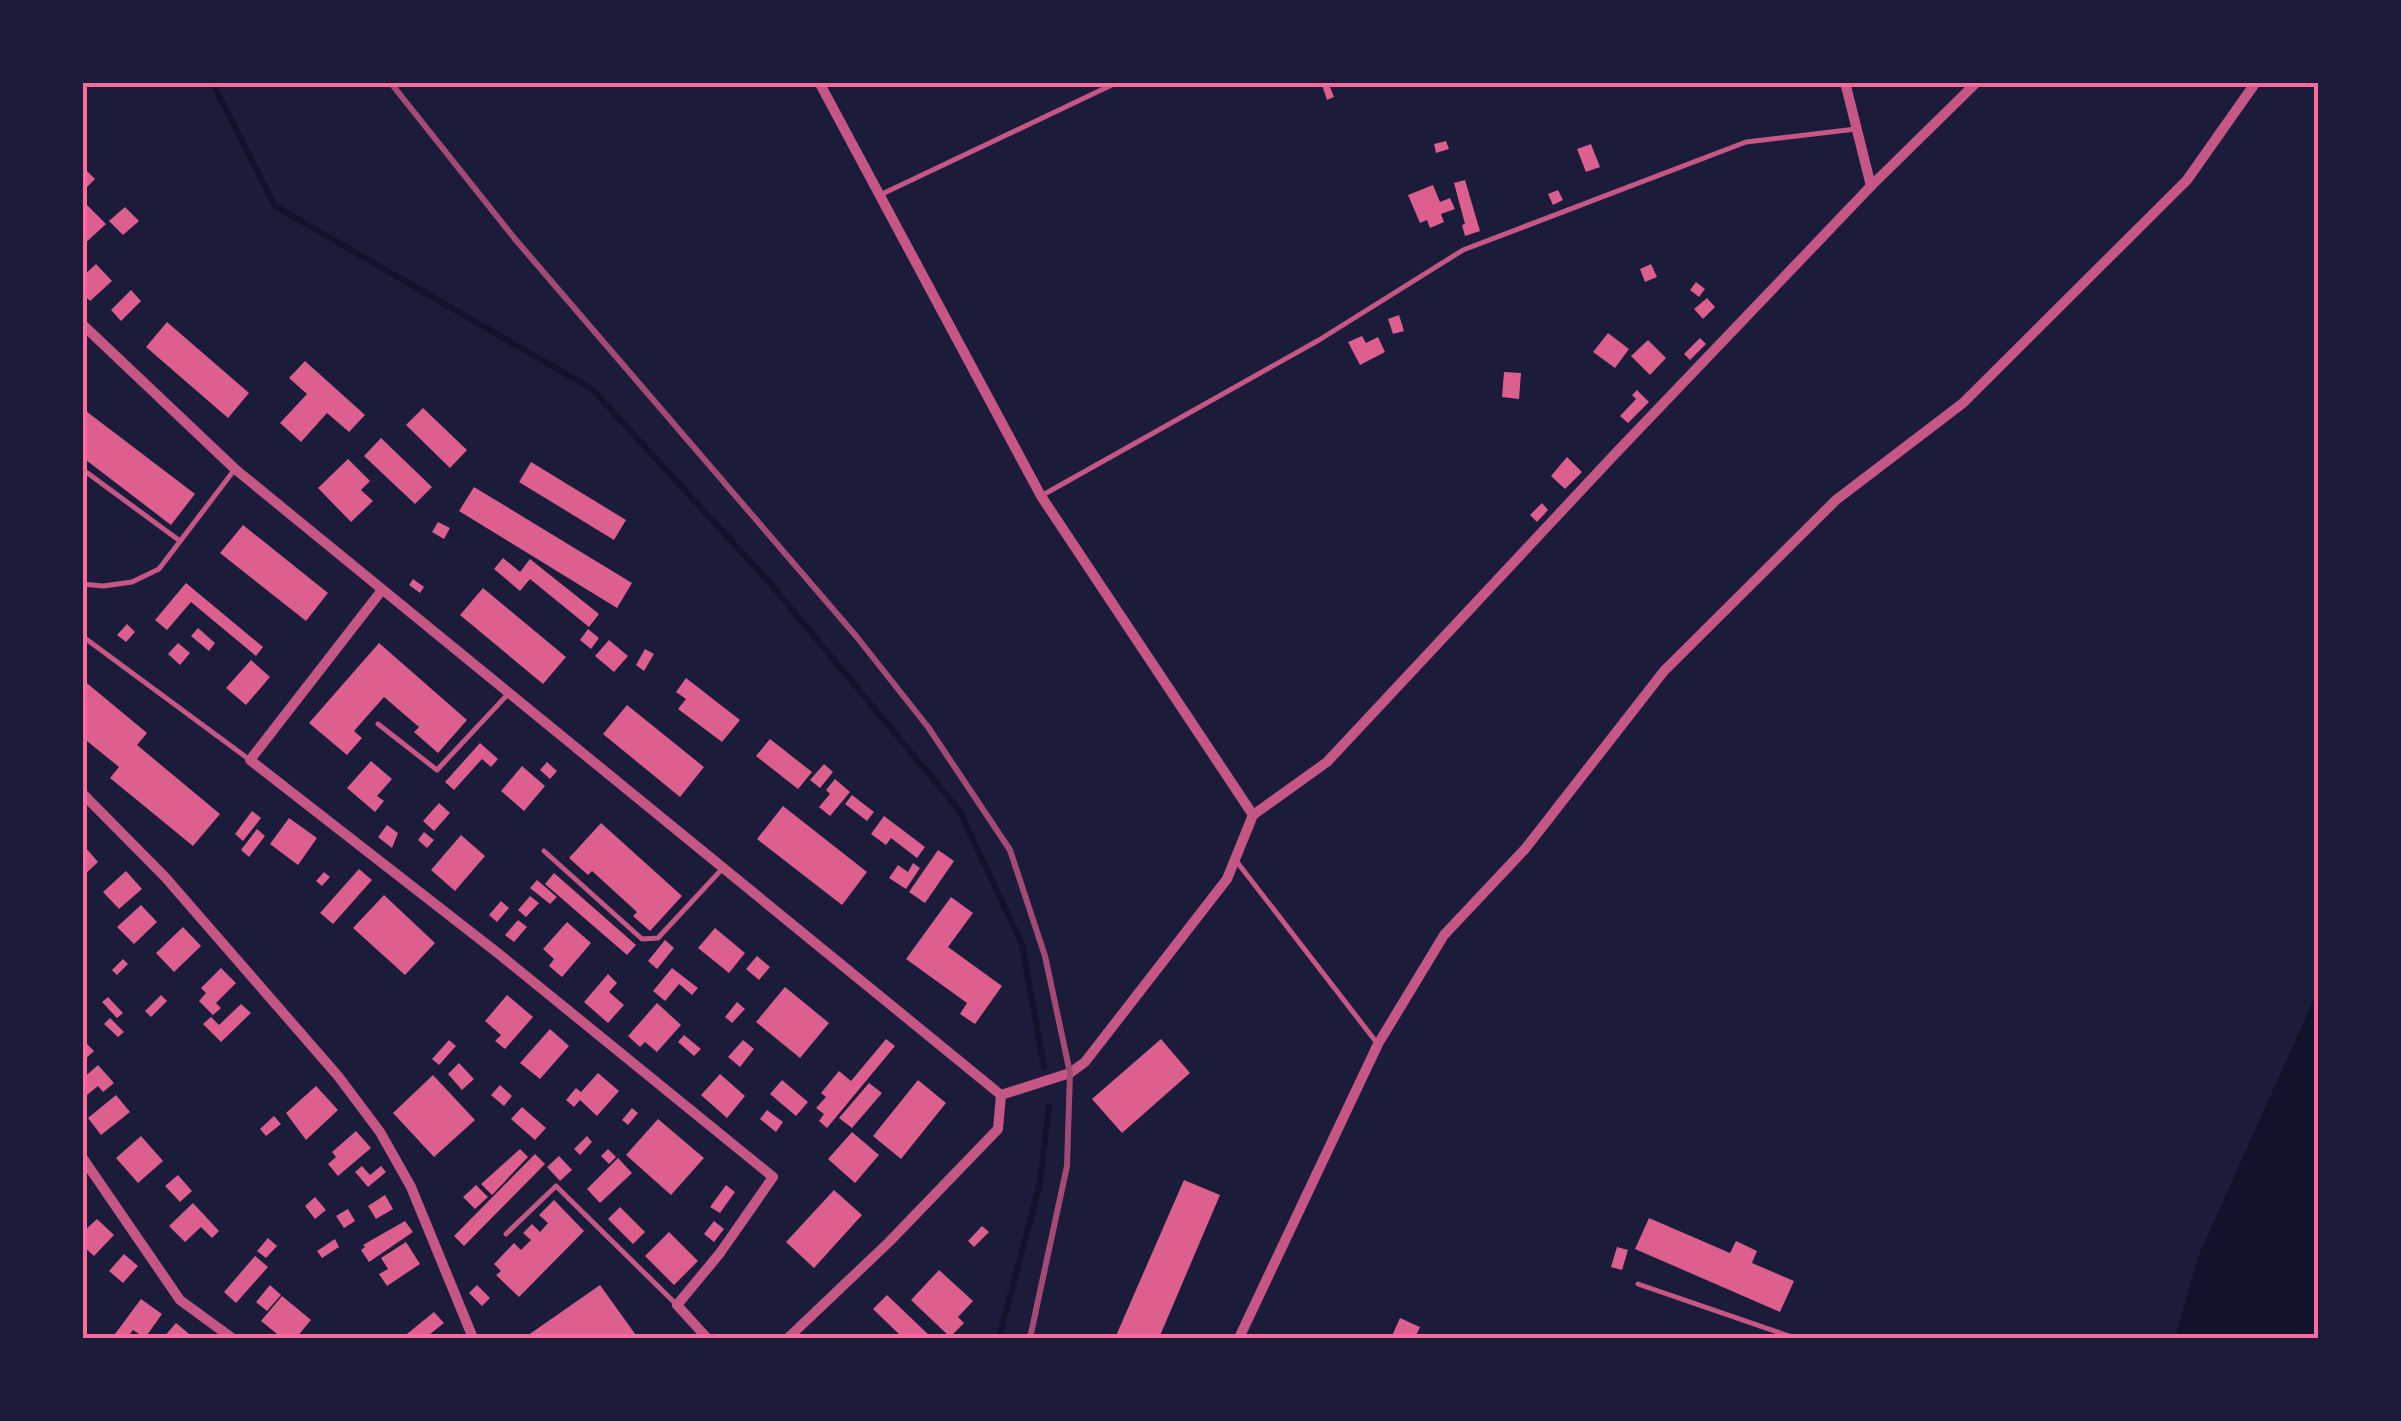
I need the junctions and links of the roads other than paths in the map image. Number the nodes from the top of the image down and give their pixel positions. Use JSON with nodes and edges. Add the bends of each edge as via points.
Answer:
{"nodes":[{"id":1,"x":820,"y":82,"type":"edge"},
{"id":2,"x":1118,"y":82,"type":"edge"},
{"id":3,"x":1845,"y":82,"type":"edge"},
{"id":4,"x":1976,"y":82,"type":"edge"},
{"id":5,"x":2256,"y":82,"type":"edge"},
{"id":6,"x":1858,"y":128,"type":"junction"},
{"id":7,"x":1871,"y":186,"type":"junction"},
{"id":8,"x":879,"y":196,"type":"junction"},
{"id":9,"x":82,"y":324,"type":"edge"},
{"id":10,"x":82,"y":469,"type":"edge"},
{"id":11,"x":236,"y":469,"type":"junction"},
{"id":12,"x":1041,"y":496,"type":"junction"},
{"id":13,"x":180,"y":541,"type":"junction"},
{"id":14,"x":82,"y":584,"type":"edge"},
{"id":15,"x":382,"y":590,"type":"junction"},
{"id":16,"x":82,"y":636,"type":"edge"},
{"id":17,"x":509,"y":693,"type":"junction"},
{"id":18,"x":378,"y":724,"type":"dead end"},
{"id":19,"x":250,"y":760,"type":"junction"},
{"id":20,"x":82,"y":793,"type":"edge"},
{"id":21,"x":1253,"y":815,"type":"junction"},
{"id":22,"x":544,"y":851,"type":"dead end"},
{"id":23,"x":1235,"y":860,"type":"junction"},
{"id":24,"x":722,"y":868,"type":"junction"},
{"id":25,"x":1378,"y":1044,"type":"junction"},
{"id":26,"x":1000,"y":1094,"type":"junction"},
{"id":27,"x":82,"y":1157,"type":"edge"},
{"id":28,"x":506,"y":1234,"type":"dead end"},
{"id":29,"x":1638,"y":1284,"type":"dead end"},
{"id":30,"x":676,"y":1305,"type":"junction"},
{"id":31,"x":232,"y":1338,"type":"edge"},
{"id":32,"x":473,"y":1338,"type":"edge"},
{"id":33,"x":707,"y":1338,"type":"edge"},
{"id":34,"x":788,"y":1338,"type":"edge"},
{"id":35,"x":1240,"y":1338,"type":"edge"},
{"id":36,"x":1795,"y":1338,"type":"edge"}],
"edges":[{"from":1,"to":8,"type":"street"},
{"from":2,"to":8,"type":"lane"},
{"from":3,"to":6,"type":"street"},
{"from":4,"to":7,"type":"street"},
{"from":5,"to":25,"type":"street","via":[[2187,180],[1963,403],[1836,500],[1664,671],[1525,849],[1444,935]]},
{"from":6,"to":7,"type":"street"},
{"from":6,"to":12,"type":"lane","via":[[1746,142],[1463,250],[1319,340]]},
{"from":7,"to":21,"type":"street","via":[[1327,762]]},
{"from":8,"to":12,"type":"street"},
{"from":9,"to":11,"type":"street"},
{"from":10,"to":13,"type":"lane"},
{"from":11,"to":13,"type":"lane"},
{"from":11,"to":15,"type":"street"},
{"from":12,"to":21,"type":"street"},
{"from":13,"to":14,"type":"lane","via":[[159,569],[132,582]]},
{"from":15,"to":17,"type":"street"},
{"from":15,"to":19,"type":"street"},
{"from":16,"to":19,"type":"lane"},
{"from":17,"to":18,"type":"lane","via":[[438,770]]},
{"from":17,"to":24,"type":"street"},
{"from":19,"to":30,"type":"street","via":[[773,1177]]},
{"from":20,"to":32,"type":"street","via":[[165,877],[380,1132],[411,1187]]},
{"from":21,"to":23,"type":"street"},
{"from":22,"to":24,"type":"lane","via":[[642,939],[658,938]]},
{"from":23,"to":25,"type":"lane"},
{"from":23,"to":26,"type":"street","via":[[1085,1062],[1070,1073]]},
{"from":24,"to":26,"type":"street"},
{"from":25,"to":35,"type":"street"},
{"from":26,"to":34,"type":"street","via":[[998,1129]]},
{"from":27,"to":31,"type":"street","via":[[180,1300]]},
{"from":28,"to":30,"type":"lane","via":[[556,1186]]},
{"from":29,"to":36,"type":"lane"},
{"from":30,"to":33,"type":"street"}]}
